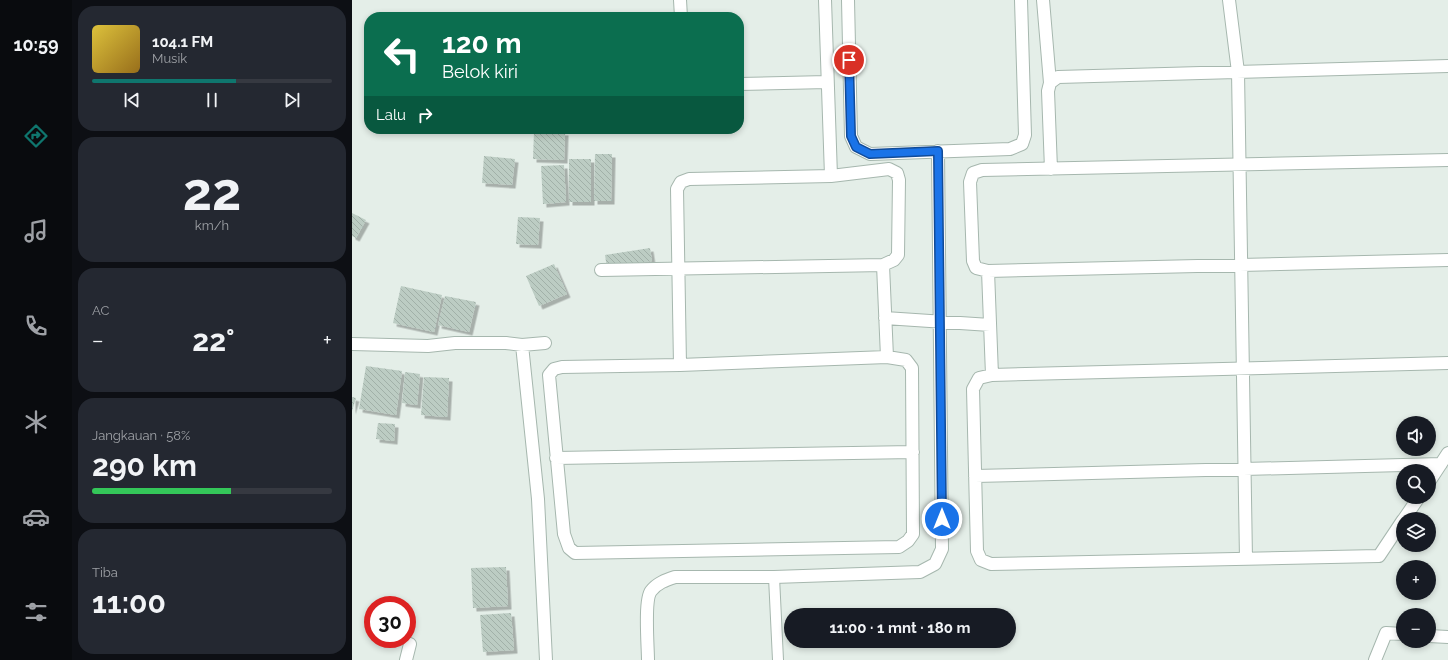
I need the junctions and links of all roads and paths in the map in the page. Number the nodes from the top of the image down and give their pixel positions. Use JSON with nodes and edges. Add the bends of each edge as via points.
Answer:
{"nodes":[{"id":1,"x":680,"y":0,"type":"edge"},
{"id":2,"x":825,"y":0,"type":"edge"},
{"id":3,"x":848,"y":0,"type":"edge"},
{"id":4,"x":1022,"y":0,"type":"edge"},
{"id":5,"x":1043,"y":0,"type":"edge"},
{"id":6,"x":1230,"y":0,"type":"edge"},
{"id":7,"x":681,"y":12,"type":"edge"},
{"id":8,"x":1448,"y":66,"type":"edge"},
{"id":9,"x":1238,"y":72,"type":"junction"},
{"id":10,"x":828,"y":82,"type":"junction"},
{"id":11,"x":1050,"y":83,"type":"junction"},
{"id":12,"x":744,"y":84,"type":"edge"},
{"id":13,"x":938,"y":151,"type":"junction"},
{"id":14,"x":1448,"y":160,"type":"edge"},
{"id":15,"x":1239,"y":164,"type":"junction"},
{"id":16,"x":1051,"y":169,"type":"junction"},
{"id":17,"x":831,"y":176,"type":"junction"},
{"id":18,"x":1448,"y":260,"type":"edge"},
{"id":19,"x":883,"y":265,"type":"junction"},
{"id":20,"x":1241,"y":265,"type":"junction"},
{"id":21,"x":678,"y":268,"type":"junction"},
{"id":22,"x":601,"y":270,"type":"dead end"},
{"id":23,"x":988,"y":271,"type":"junction"},
{"id":24,"x":885,"y":318,"type":"junction"},
{"id":25,"x":941,"y":322,"type":"junction"},
{"id":26,"x":990,"y":326,"type":"junction"},
{"id":27,"x":545,"y":343,"type":"dead end"},
{"id":28,"x":352,"y":344,"type":"edge"},
{"id":29,"x":522,"y":344,"type":"junction"},
{"id":30,"x":887,"y":356,"type":"junction"},
{"id":31,"x":1448,"y":363,"type":"edge"},
{"id":32,"x":680,"y":364,"type":"junction"},
{"id":33,"x":1243,"y":369,"type":"junction"},
{"id":34,"x":992,"y":375,"type":"junction"},
{"id":35,"x":913,"y":452,"type":"junction"},
{"id":36,"x":1448,"y":453,"type":"edge"},
{"id":37,"x":556,"y":458,"type":"junction"},
{"id":38,"x":1441,"y":464,"type":"junction"},
{"id":39,"x":1245,"y":469,"type":"junction"},
{"id":40,"x":1436,"y":472,"type":"edge"},
{"id":41,"x":975,"y":476,"type":"junction"},
{"id":42,"x":1396,"y":532,"type":"edge"},
{"id":43,"x":1246,"y":559,"type":"junction"},
{"id":44,"x":774,"y":577,"type":"junction"},
{"id":45,"x":1396,"y":634,"type":"edge"},
{"id":46,"x":1436,"y":636,"type":"edge"},
{"id":47,"x":1448,"y":637,"type":"edge"},
{"id":48,"x":409,"y":648,"type":"edge"},
{"id":49,"x":406,"y":660,"type":"edge"},
{"id":50,"x":546,"y":660,"type":"edge"},
{"id":51,"x":648,"y":660,"type":"edge"},
{"id":52,"x":778,"y":660,"type":"edge"},
{"id":53,"x":1375,"y":660,"type":"edge"}],
"edges":[{"from":1,"to":7,"type":"street"},
{"from":2,"to":10,"type":"street"},
{"from":3,"to":13,"type":"street","via":[[851,136],[856,147],[870,154]]},
{"from":4,"to":13,"type":"street","via":[[1025,135],[1022,144],[1010,149]]},
{"from":5,"to":11,"type":"street"},
{"from":6,"to":9,"type":"street"},
{"from":8,"to":9,"type":"street"},
{"from":9,"to":11,"type":"street","via":[[1058,77]]},
{"from":9,"to":15,"type":"street"},
{"from":10,"to":12,"type":"street"},
{"from":10,"to":17,"type":"street"},
{"from":11,"to":16,"type":"street","via":[[1048,91]]},
{"from":13,"to":25,"type":"street"},
{"from":14,"to":15,"type":"street"},
{"from":15,"to":16,"type":"street"},
{"from":15,"to":20,"type":"street"},
{"from":16,"to":23,"type":"street","via":[[982,170],[973,173],[970,182],[973,261],[976,268]]},
{"from":17,"to":19,"type":"street","via":[[889,169],[897,173],[898,255]]},
{"from":17,"to":21,"type":"street","via":[[689,179],[681,182],[677,189]]},
{"from":18,"to":20,"type":"street"},
{"from":19,"to":21,"type":"street"},
{"from":19,"to":24,"type":"street"},
{"from":20,"to":23,"type":"street"},
{"from":20,"to":33,"type":"street"},
{"from":21,"to":22,"type":"street"},
{"from":21,"to":32,"type":"street"},
{"from":23,"to":26,"type":"street"},
{"from":24,"to":25,"type":"street"},
{"from":24,"to":30,"type":"street"},
{"from":25,"to":26,"type":"street"},
{"from":25,"to":44,"type":"street","via":[[942,549],[935,564],[920,572]]},
{"from":26,"to":34,"type":"street"},
{"from":27,"to":29,"type":"street"},
{"from":28,"to":29,"type":"street"},
{"from":29,"to":50,"type":"street","via":[[538,499]]},
{"from":30,"to":32,"type":"street"},
{"from":30,"to":35,"type":"street","via":[[906,360],[912,368]]},
{"from":31,"to":33,"type":"street"},
{"from":32,"to":37,"type":"street","via":[[554,369],[548,375]]},
{"from":33,"to":34,"type":"street"},
{"from":33,"to":39,"type":"street"},
{"from":34,"to":41,"type":"street","via":[[979,378],[974,389]]},
{"from":35,"to":37,"type":"street"},
{"from":35,"to":37,"type":"street","via":[[913,534],[899,547],[575,552],[569,548],[564,534]]},
{"from":36,"to":38,"type":"street"},
{"from":38,"to":39,"type":"street"},
{"from":38,"to":40,"type":"street"},
{"from":39,"to":41,"type":"street"},
{"from":39,"to":43,"type":"street"},
{"from":41,"to":43,"type":"street","via":[[977,552],[981,560],[991,564]]},
{"from":42,"to":43,"type":"street","via":[[1379,556]]},
{"from":44,"to":51,"type":"street","via":[[675,577],[661,582],[650,592],[647,608]]},
{"from":44,"to":52,"type":"lane"},
{"from":45,"to":53,"type":"street","via":[[1386,633]]},
{"from":46,"to":47,"type":"street"},
{"from":48,"to":49,"type":"street"}]}
